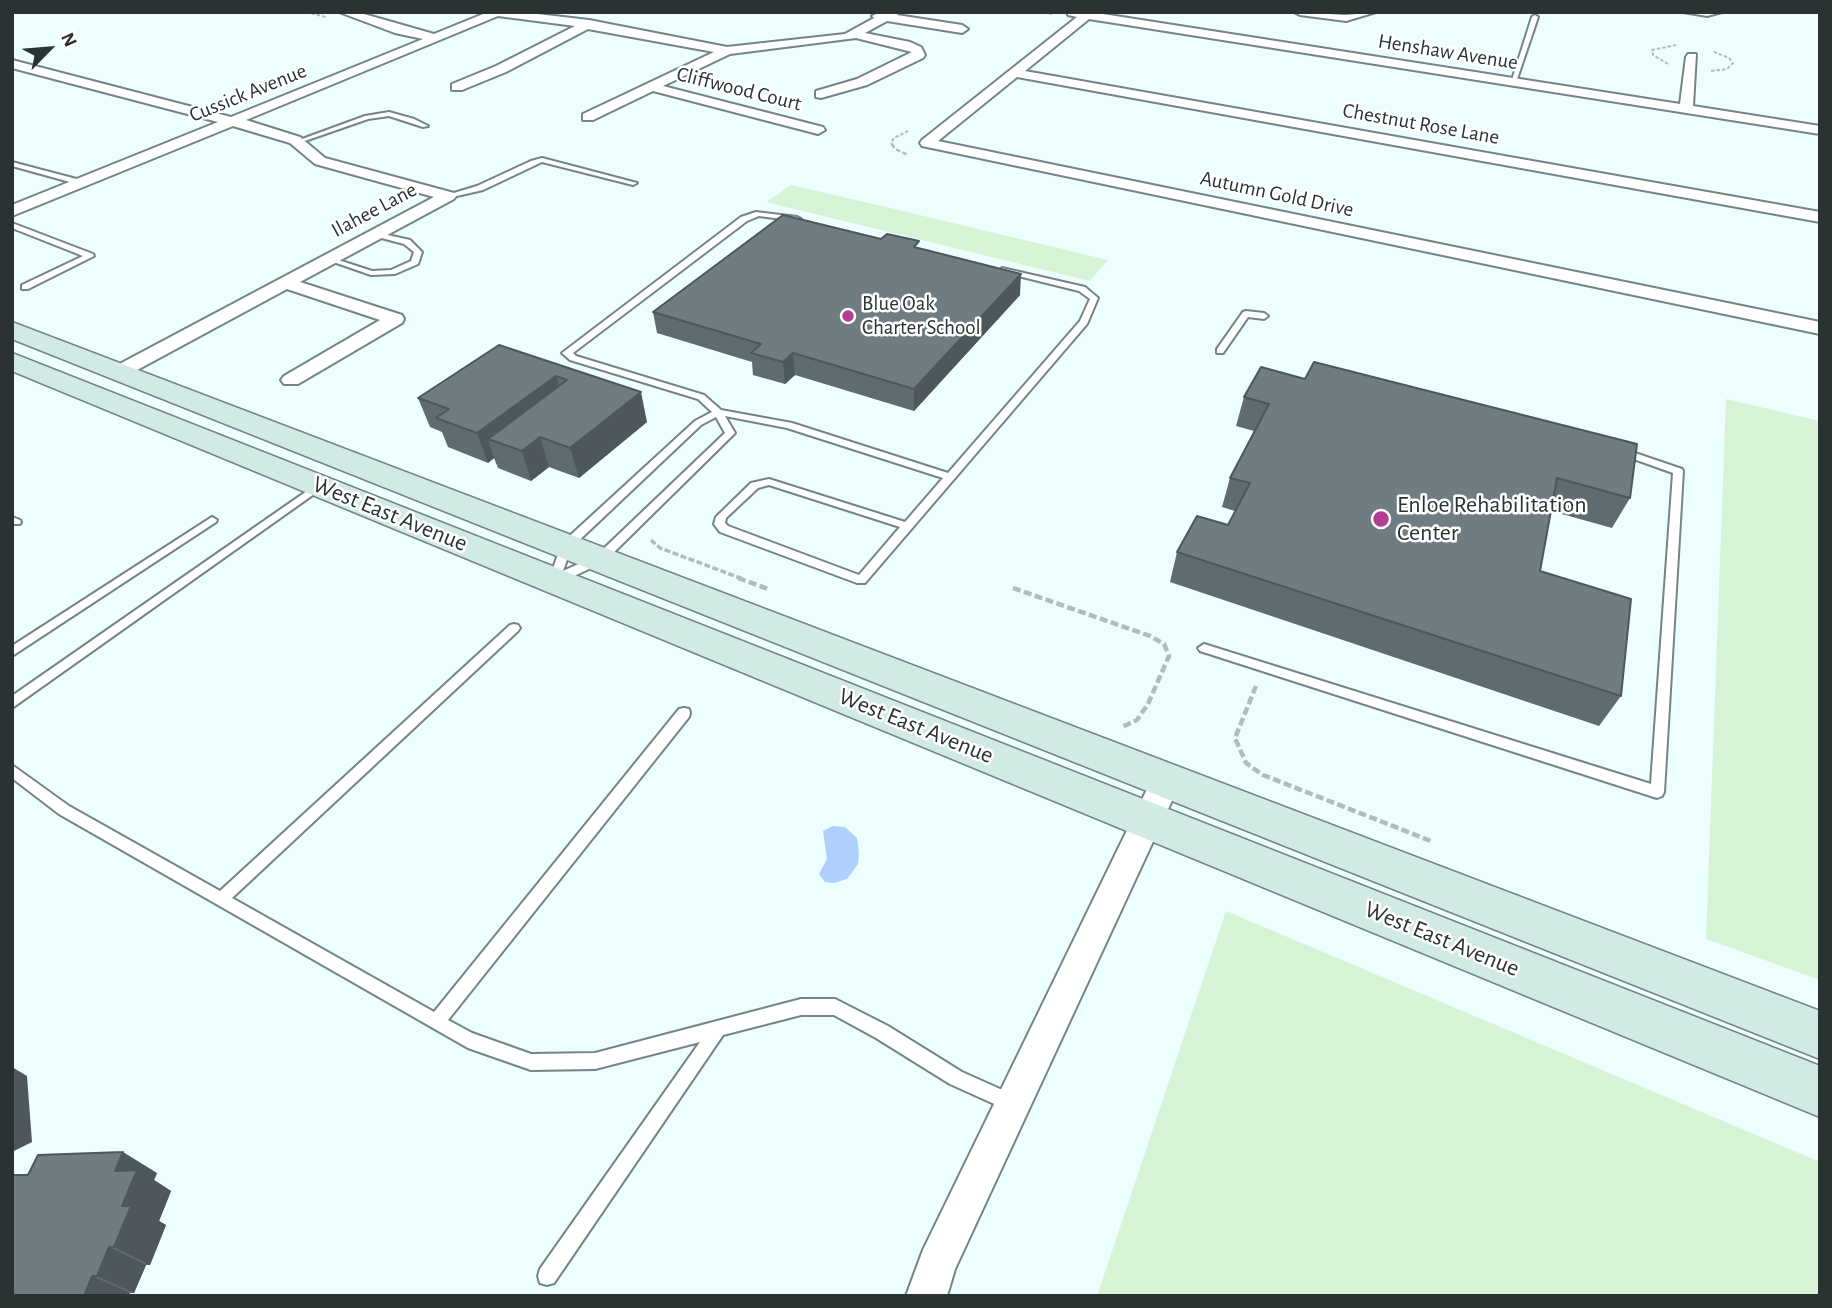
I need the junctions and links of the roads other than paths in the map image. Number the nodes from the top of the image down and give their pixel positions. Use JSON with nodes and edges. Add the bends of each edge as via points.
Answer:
{"nodes":[{"id":1,"x":345,"y":12,"type":"edge"},
{"id":2,"x":499,"y":12,"type":"edge"},
{"id":3,"x":608,"y":12,"type":"edge"},
{"id":4,"x":1071,"y":12,"type":"edge"},
{"id":5,"x":1300,"y":12,"type":"edge"},
{"id":6,"x":1370,"y":12,"type":"edge"},
{"id":7,"x":1686,"y":12,"type":"edge"},
{"id":8,"x":1719,"y":12,"type":"edge"},
{"id":9,"x":863,"y":13,"type":"edge"},
{"id":10,"x":890,"y":15,"type":"edge"},
{"id":11,"x":1087,"y":15,"type":"junction"},
{"id":12,"x":1535,"y":17,"type":"dead end"},
{"id":13,"x":587,"y":25,"type":"junction"},
{"id":14,"x":962,"y":29,"type":"dead end"},
{"id":15,"x":855,"y":34,"type":"junction"},
{"id":16,"x":435,"y":38,"type":"junction"},
{"id":17,"x":727,"y":51,"type":"junction"},
{"id":18,"x":1692,"y":57,"type":"dead end"},
{"id":19,"x":12,"y":64,"type":"edge"},
{"id":20,"x":1016,"y":73,"type":"junction"},
{"id":21,"x":1513,"y":82,"type":"junction"},
{"id":22,"x":651,"y":87,"type":"junction"},
{"id":23,"x":457,"y":88,"type":"dead end"},
{"id":24,"x":821,"y":94,"type":"dead end"},
{"id":25,"x":1686,"y":109,"type":"junction"},
{"id":26,"x":588,"y":117,"type":"dead end"},
{"id":27,"x":232,"y":122,"type":"junction"},
{"id":28,"x":425,"y":126,"type":"dead end"},
{"id":29,"x":818,"y":130,"type":"dead end"},
{"id":30,"x":1820,"y":130,"type":"edge"},
{"id":31,"x":297,"y":142,"type":"junction"},
{"id":32,"x":12,"y":164,"type":"edge"},
{"id":33,"x":81,"y":183,"type":"junction"},
{"id":34,"x":633,"y":183,"type":"dead end"},
{"id":35,"x":448,"y":196,"type":"junction"},
{"id":36,"x":12,"y":211,"type":"edge"},
{"id":37,"x":1820,"y":217,"type":"edge"},
{"id":38,"x":803,"y":221,"type":"edge"},
{"id":39,"x":12,"y":225,"type":"edge"},
{"id":40,"x":377,"y":234,"type":"junction"},
{"id":41,"x":329,"y":260,"type":"junction"},
{"id":42,"x":989,"y":266,"type":"edge"},
{"id":43,"x":285,"y":283,"type":"junction"},
{"id":44,"x":25,"y":286,"type":"dead end"},
{"id":45,"x":1264,"y":316,"type":"dead end"},
{"id":46,"x":1820,"y":328,"type":"edge"},
{"id":47,"x":12,"y":330,"type":"edge"},
{"id":48,"x":1220,"y":351,"type":"dead end"},
{"id":49,"x":12,"y":361,"type":"edge"},
{"id":50,"x":119,"y":372,"type":"junction"},
{"id":51,"x":291,"y":380,"type":"dead end"},
{"id":52,"x":718,"y":412,"type":"junction"},
{"id":53,"x":1635,"y":456,"type":"edge"},
{"id":54,"x":951,"y":477,"type":"junction"},
{"id":55,"x":320,"y":485,"type":"junction"},
{"id":56,"x":212,"y":520,"type":"dead end"},
{"id":57,"x":908,"y":526,"type":"junction"},
{"id":58,"x":600,"y":559,"type":"junction"},
{"id":59,"x":560,"y":563,"type":"junction"},
{"id":60,"x":514,"y":628,"type":"dead end"},
{"id":61,"x":1204,"y":648,"type":"dead end"},
{"id":62,"x":12,"y":652,"type":"edge"},
{"id":63,"x":12,"y":703,"type":"edge"},
{"id":64,"x":684,"y":713,"type":"dead end"},
{"id":65,"x":12,"y":770,"type":"edge"},
{"id":66,"x":1157,"y":800,"type":"junction"},
{"id":67,"x":221,"y":899,"type":"junction"},
{"id":68,"x":436,"y":1022,"type":"junction"},
{"id":69,"x":718,"y":1029,"type":"junction"},
{"id":70,"x":1820,"y":1035,"type":"edge"},
{"id":71,"x":1820,"y":1092,"type":"edge"},
{"id":72,"x":1013,"y":1103,"type":"junction"},
{"id":73,"x":547,"y":1276,"type":"dead end"},
{"id":74,"x":926,"y":1296,"type":"edge"}],
"edges":[{"from":1,"to":16,"type":"street"},
{"from":2,"to":13,"type":"street"},
{"from":2,"to":16,"type":"street","name":"Cussick Avenue"},
{"from":3,"to":13,"type":"street"},
{"from":4,"to":11,"type":"street","name":"Henshaw Avenue"},
{"from":5,"to":6,"type":"street","via":[[1346,18]]},
{"from":7,"to":8,"type":"lane"},
{"from":9,"to":10,"type":"street"},
{"from":10,"to":14,"type":"street"},
{"from":10,"to":15,"type":"street"},
{"from":11,"to":20,"type":"street","name":"Autumn Gold Drive"},
{"from":11,"to":21,"type":"street","name":"Henshaw Avenue"},
{"from":12,"to":21,"type":"lane"},
{"from":13,"to":17,"type":"street"},
{"from":13,"to":23,"type":"street"},
{"from":15,"to":17,"type":"street"},
{"from":15,"to":24,"type":"street","via":[[906,46],[919,55],[862,82]]},
{"from":16,"to":27,"type":"street","name":"Cussick Avenue"},
{"from":17,"to":22,"type":"street"},
{"from":18,"to":25,"type":"street"},
{"from":19,"to":27,"type":"street","name":"Ilahee Lane"},
{"from":20,"to":37,"type":"street","name":"Chestnut Rose Lane"},
{"from":20,"to":46,"type":"street","name":"Autumn Gold Drive","via":[[927,143]]},
{"from":21,"to":25,"type":"street","name":"Henshaw Avenue"},
{"from":22,"to":26,"type":"street"},
{"from":22,"to":29,"type":"street","name":"Cliffwood Court"},
{"from":25,"to":30,"type":"street","name":"Henshaw Avenue"},
{"from":27,"to":31,"type":"street","name":"Ilahee Lane"},
{"from":27,"to":33,"type":"street","name":"Cussick Avenue"},
{"from":28,"to":31,"type":"lane","via":[[389,114],[367,117]]},
{"from":31,"to":35,"type":"street","name":"Ilahee Lane","via":[[327,163]]},
{"from":32,"to":33,"type":"lane"},
{"from":33,"to":36,"type":"street","name":"Cussick Avenue"},
{"from":34,"to":35,"type":"lane","via":[[542,160],[480,188]]},
{"from":35,"to":40,"type":"street","name":"Ilahee Lane"},
{"from":38,"to":52,"type":"lane","via":[[760,214],[744,219],[567,353],[701,397]]},
{"from":39,"to":44,"type":"lane","via":[[90,256]]},
{"from":40,"to":41,"type":"street","name":"Ilahee Lane"},
{"from":40,"to":41,"type":"lane","via":[[407,242],[418,251],[415,262],[392,272],[371,273]]},
{"from":41,"to":43,"type":"street","name":"Ilahee Lane"},
{"from":42,"to":54,"type":"lane","via":[[1082,289],[1094,298],[1084,323]]},
{"from":43,"to":50,"type":"street","name":"Ilahee Lane"},
{"from":43,"to":51,"type":"street","via":[[395,319]]},
{"from":45,"to":48,"type":"lane","via":[[1245,314]]},
{"from":47,"to":50,"type":"main road","name":"West East Avenue"},
{"from":49,"to":55,"type":"main road","name":"West East Avenue"},
{"from":50,"to":59,"type":"main road","name":"West East Avenue"},
{"from":52,"to":54,"type":"lane","via":[[789,425]]},
{"from":52,"to":58,"type":"lane","via":[[730,433]]},
{"from":52,"to":59,"type":"lane","via":[[698,423]]},
{"from":53,"to":61,"type":"lane","via":[[1678,471],[1657,792]]},
{"from":54,"to":57,"type":"lane"},
{"from":55,"to":59,"type":"main road","name":"West East Avenue"},
{"from":55,"to":63,"type":"lane"},
{"from":56,"to":62,"type":"lane"},
{"from":57,"to":57,"type":"lane","via":[[861,580],[719,524],[755,485],[769,482]]},
{"from":58,"to":59,"type":"main road","name":"West East Avenue"},
{"from":58,"to":66,"type":"main road","name":"West East Avenue"},
{"from":59,"to":66,"type":"main road","name":"West East Avenue"},
{"from":60,"to":67,"type":"lane"},
{"from":64,"to":68,"type":"lane"},
{"from":65,"to":67,"type":"lane","via":[[64,810]]},
{"from":66,"to":70,"type":"main road","name":"West East Avenue"},
{"from":66,"to":71,"type":"main road","name":"West East Avenue"},
{"from":66,"to":72,"type":"street"},
{"from":67,"to":68,"type":"lane"},
{"from":68,"to":69,"type":"lane","via":[[468,1040],[531,1062],[595,1061]]},
{"from":69,"to":72,"type":"lane","via":[[801,1007],[835,1007],[956,1078]]},
{"from":69,"to":73,"type":"lane"},
{"from":72,"to":74,"type":"street"}]}
